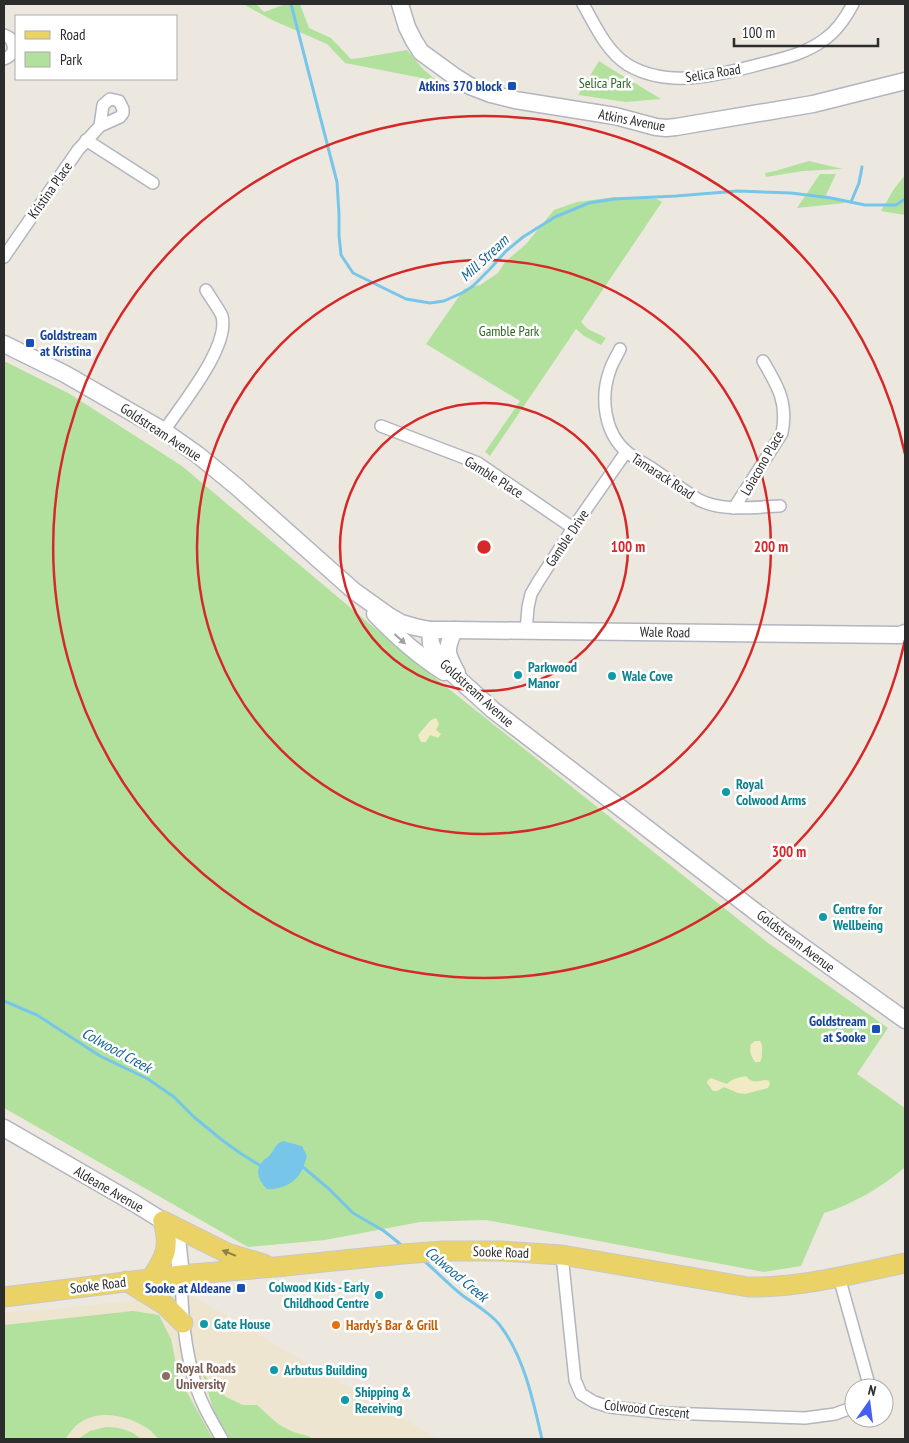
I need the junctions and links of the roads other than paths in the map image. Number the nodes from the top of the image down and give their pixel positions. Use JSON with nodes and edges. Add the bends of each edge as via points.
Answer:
{"nodes":[{"id":1,"x":400,"y":4,"type":"edge"},
{"id":2,"x":583,"y":4,"type":"edge"},
{"id":3,"x":853,"y":4,"type":"edge"},
{"id":4,"x":4,"y":35,"type":"edge"},
{"id":5,"x":4,"y":59,"type":"edge"},
{"id":6,"x":905,"y":81,"type":"edge"},
{"id":7,"x":100,"y":126,"type":"dead end"},
{"id":8,"x":86,"y":140,"type":"junction"},
{"id":9,"x":153,"y":183,"type":"dead end"},
{"id":10,"x":4,"y":257,"type":"edge"},
{"id":11,"x":206,"y":290,"type":"dead end"},
{"id":12,"x":4,"y":344,"type":"edge"},
{"id":13,"x":620,"y":349,"type":"dead end"},
{"id":14,"x":763,"y":360,"type":"dead end"},
{"id":15,"x":381,"y":426,"type":"dead end"},
{"id":16,"x":164,"y":431,"type":"junction"},
{"id":17,"x":626,"y":452,"type":"junction"},
{"id":18,"x":780,"y":506,"type":"dead end"},
{"id":19,"x":734,"y":508,"type":"junction"},
{"id":20,"x":573,"y":528,"type":"junction"},
{"id":21,"x":354,"y":591,"type":"junction"},
{"id":22,"x":430,"y":630,"type":"junction"},
{"id":23,"x":454,"y":630,"type":"junction"},
{"id":24,"x":526,"y":630,"type":"junction"},
{"id":25,"x":903,"y":635,"type":"edge"},
{"id":26,"x":465,"y":685,"type":"junction"},
{"id":27,"x":905,"y":1020,"type":"edge"},
{"id":28,"x":4,"y":1128,"type":"edge"},
{"id":29,"x":163,"y":1220,"type":"junction"},
{"id":30,"x":562,"y":1256,"type":"junction"},
{"id":31,"x":905,"y":1263,"type":"edge"},
{"id":32,"x":275,"y":1267,"type":"junction"},
{"id":33,"x":181,"y":1275,"type":"junction"},
{"id":34,"x":839,"y":1277,"type":"junction"},
{"id":35,"x":151,"y":1278,"type":"junction"},
{"id":36,"x":126,"y":1281,"type":"junction"},
{"id":37,"x":4,"y":1297,"type":"edge"},
{"id":38,"x":183,"y":1323,"type":"junction"},
{"id":39,"x":867,"y":1378,"type":"edge"},
{"id":40,"x":844,"y":1411,"type":"edge"},
{"id":41,"x":222,"y":1439,"type":"edge"}],
"edges":[{"from":1,"to":6,"type":"street","name":"Atkins Avenue","via":[[407,27],[421,52],[470,86],[515,100],[661,127],[812,104]]},
{"from":2,"to":3,"type":"street","name":"Selica Road","via":[[602,38],[627,64],[661,77],[684,78],[720,75],[803,53],[841,24]]},
{"from":4,"to":5,"type":"street","via":[[10,38],[14,48],[10,57]]},
{"from":7,"to":8,"type":"street","name":"Kristina Place"},
{"from":8,"to":9,"type":"street"},
{"from":8,"to":10,"type":"street","name":"Kristina Place"},
{"from":11,"to":16,"type":"street","via":[[222,316],[218,347]]},
{"from":12,"to":16,"type":"street","name":"Goldstream Avenue"},
{"from":13,"to":17,"type":"street","name":"Tamarack Road","via":[[610,369],[604,399],[609,426]]},
{"from":14,"to":19,"type":"street","name":"Loiacono Place","via":[[777,384],[785,420],[782,433]]},
{"from":15,"to":20,"type":"street","name":"Gamble Place","via":[[478,463]]},
{"from":16,"to":21,"type":"street","name":"Goldstream Avenue","via":[[237,487]]},
{"from":17,"to":19,"type":"street","name":"Tamarack Road","via":[[699,500]]},
{"from":17,"to":20,"type":"street","name":"Gamble Drive"},
{"from":18,"to":19,"type":"street","name":"Tamarack Road"},
{"from":20,"to":24,"type":"street","name":"Gamble Drive","via":[[531,594]]},
{"from":21,"to":22,"type":"street","name":"Goldstream Avenue","via":[[401,623]]},
{"from":21,"to":26,"type":"street","one_way":true,"via":[[397,638]]},
{"from":22,"to":23,"type":"street","name":"Wale Road"},
{"from":22,"to":26,"type":"street","name":"Goldstream Avenue","via":[[431,644],[438,658]]},
{"from":23,"to":24,"type":"street","name":"Wale Road"},
{"from":23,"to":26,"type":"street","via":[[449,657]]},
{"from":24,"to":25,"type":"street","name":"Wale Road"},
{"from":26,"to":27,"type":"street","name":"Goldstream Avenue","via":[[528,738],[770,923]]},
{"from":28,"to":29,"type":"street","name":"Aldeane Avenue"},
{"from":32,"to":29,"type":"main road","one_way":true,"via":[[227,1253]]},
{"from":29,"to":33,"type":"street","name":"Aldeane Avenue","via":[[177,1238]]},
{"from":29,"to":35,"type":"main road","via":[[167,1246]]},
{"from":30,"to":32,"type":"main road","name":"Sooke Road","via":[[443,1251]]},
{"from":30,"to":34,"type":"main road","name":"Sooke Road","via":[[748,1287],[787,1286]]},
{"from":30,"to":40,"type":"street","name":"Colwood Crescent","via":[[575,1380],[581,1394],[594,1402],[610,1407],[667,1413],[805,1418]]},
{"from":31,"to":34,"type":"main road","name":"Sooke Road"},
{"from":32,"to":33,"type":"main road","name":"Sooke Road"},
{"from":33,"to":35,"type":"main road","name":"Sooke Road"},
{"from":33,"to":38,"type":"street"},
{"from":34,"to":39,"type":"street"},
{"from":35,"to":36,"type":"main road","name":"Sooke Road"},
{"from":36,"to":37,"type":"main road","name":"Sooke Road"},
{"from":36,"to":38,"type":"main road","via":[[165,1305]]},
{"from":38,"to":41,"type":"street","via":[[194,1380]]}]}
